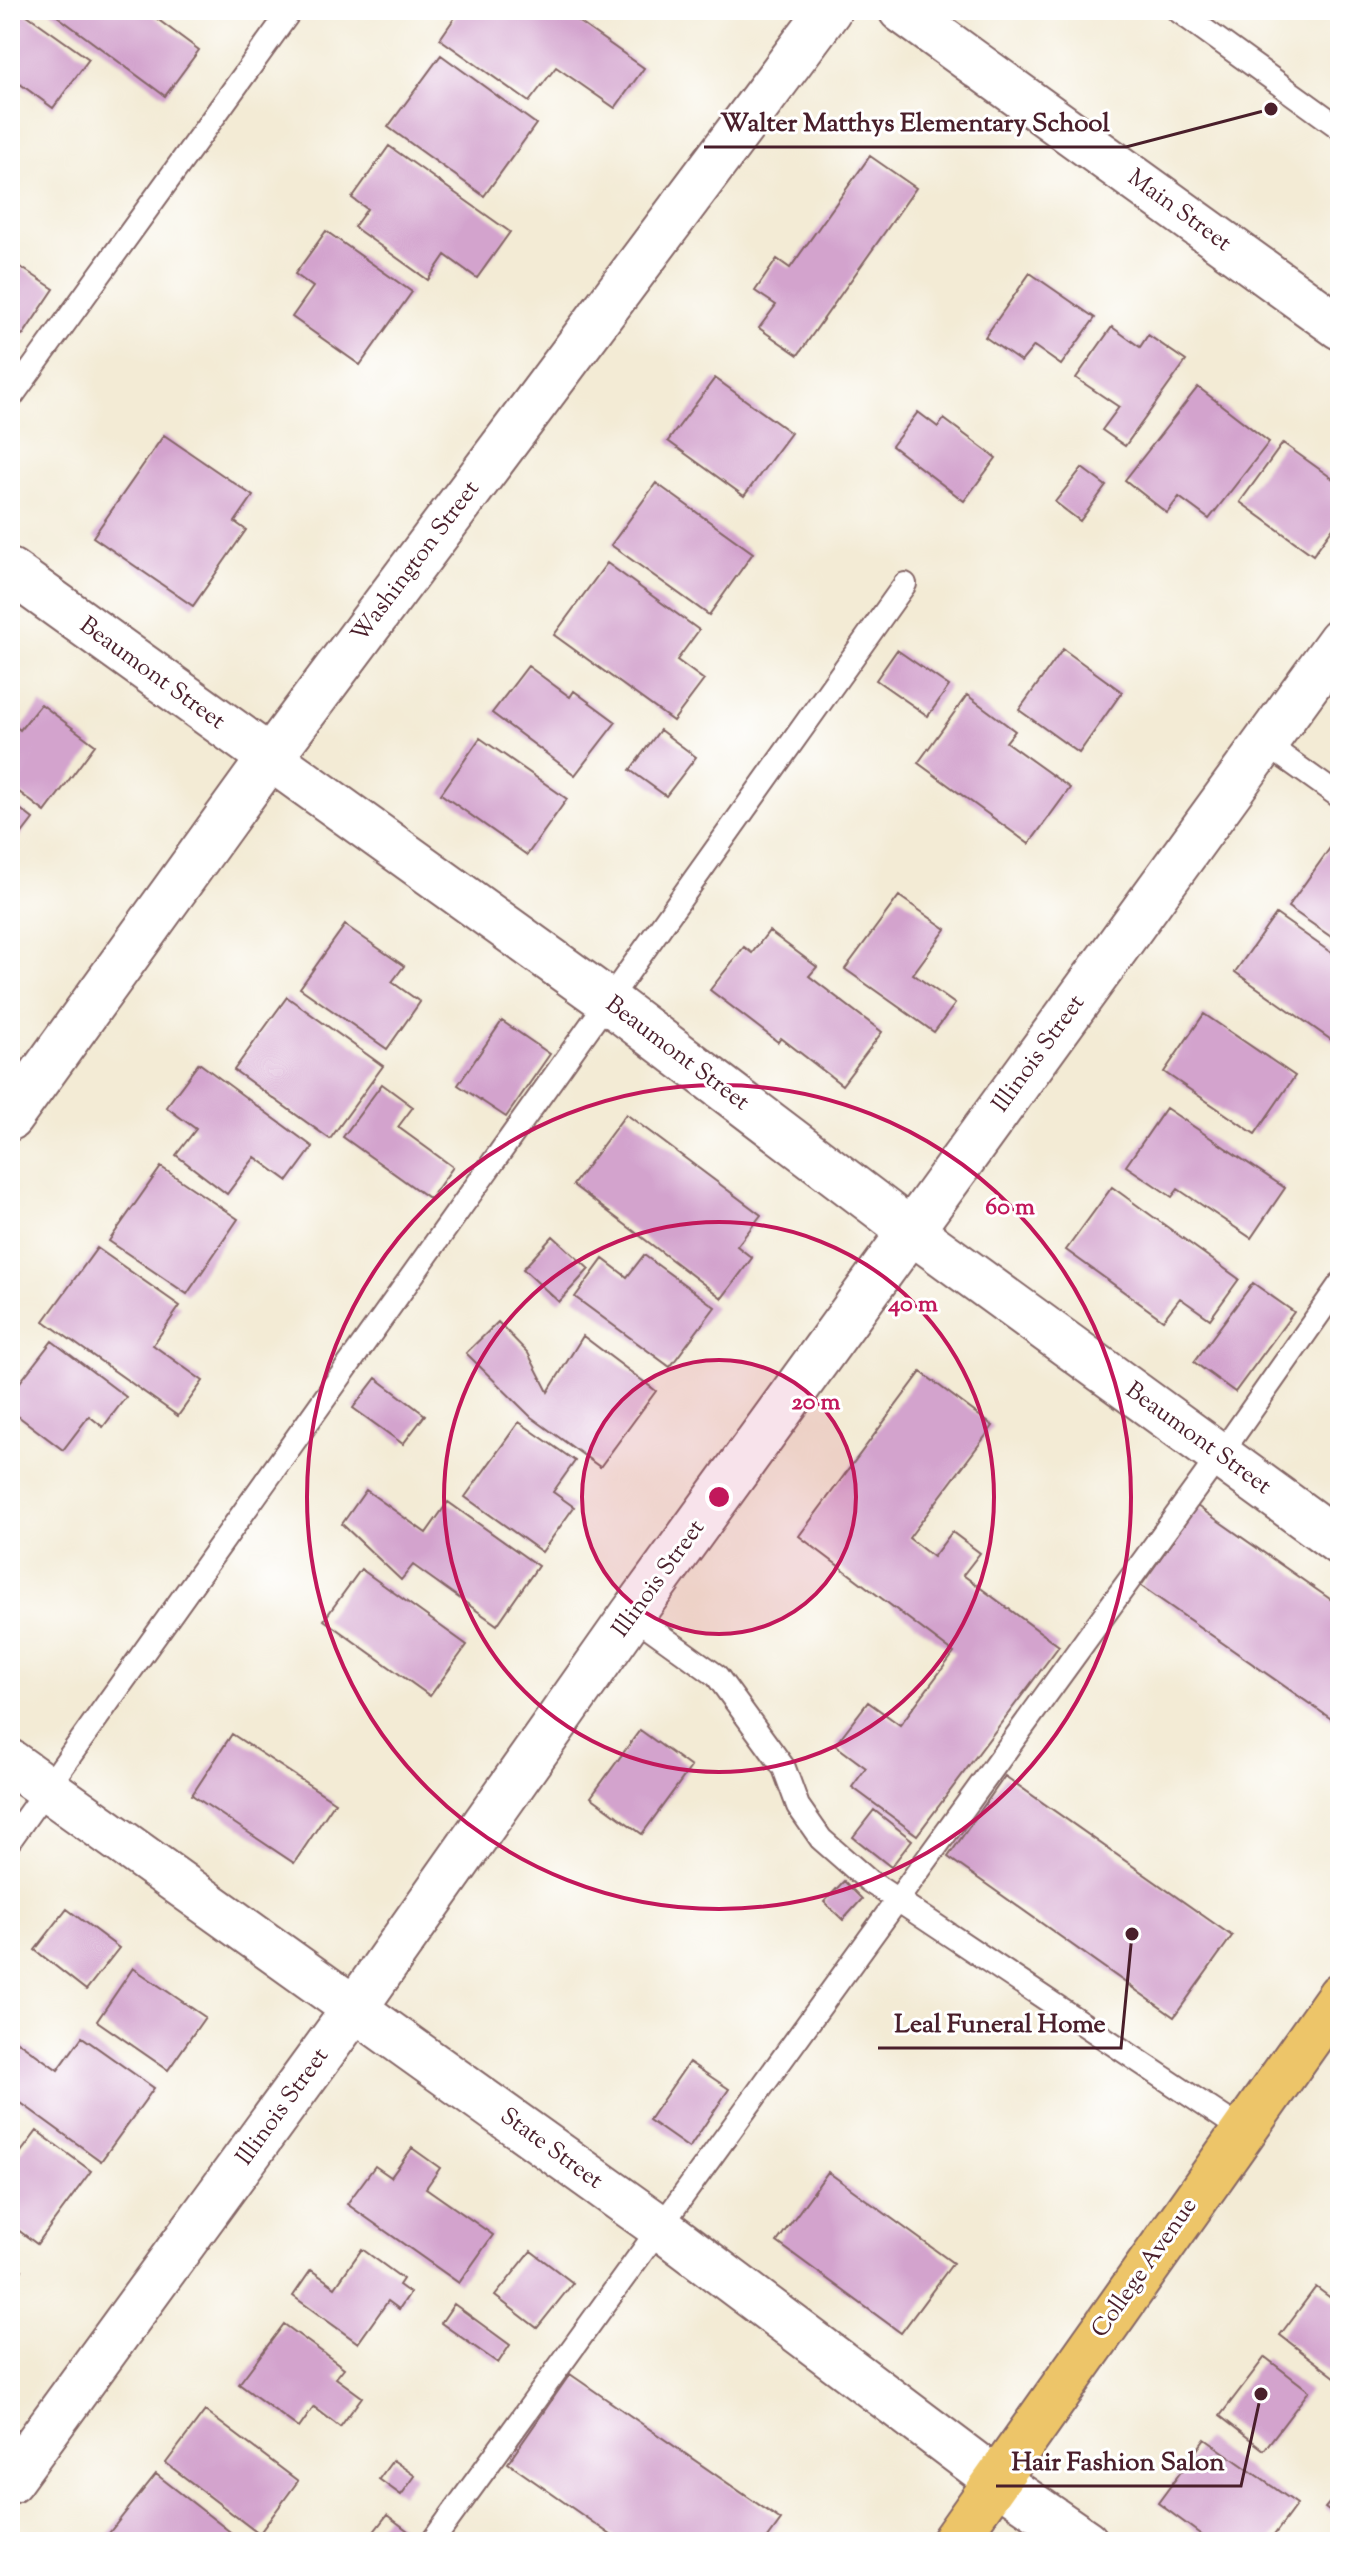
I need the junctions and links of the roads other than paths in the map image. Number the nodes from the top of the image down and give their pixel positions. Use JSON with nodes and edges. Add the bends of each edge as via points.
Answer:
{"nodes":[{"id":1,"x":291,"y":10,"type":"edge"},
{"id":2,"x":829,"y":10,"type":"edge"},
{"id":3,"x":901,"y":10,"type":"edge"},
{"id":4,"x":1177,"y":10,"type":"edge"},
{"id":5,"x":1340,"y":128,"type":"edge"},
{"id":6,"x":1340,"y":327,"type":"edge"},
{"id":7,"x":10,"y":399,"type":"edge"},
{"id":8,"x":10,"y":571,"type":"edge"},
{"id":9,"x":905,"y":584,"type":"dead end"},
{"id":10,"x":1340,"y":640,"type":"edge"},
{"id":11,"x":1266,"y":744,"type":"junction"},
{"id":12,"x":269,"y":759,"type":"junction"},
{"id":13,"x":1340,"y":797,"type":"edge"},
{"id":14,"x":608,"y":1001,"type":"junction"},
{"id":15,"x":10,"y":1118,"type":"edge"},
{"id":16,"x":911,"y":1231,"type":"junction"},
{"id":17,"x":1340,"y":1284,"type":"edge"},
{"id":18,"x":1220,"y":1455,"type":"junction"},
{"id":19,"x":1340,"y":1543,"type":"edge"},
{"id":20,"x":632,"y":1615,"type":"junction"},
{"id":21,"x":10,"y":1762,"type":"edge"},
{"id":22,"x":47,"y":1789,"type":"junction"},
{"id":23,"x":10,"y":1840,"type":"edge"},
{"id":24,"x":898,"y":1900,"type":"junction"},
{"id":25,"x":1340,"y":1995,"type":"edge"},
{"id":26,"x":355,"y":2008,"type":"junction"},
{"id":27,"x":1242,"y":2130,"type":"junction"},
{"id":28,"x":661,"y":2228,"type":"junction"},
{"id":29,"x":996,"y":2480,"type":"junction"},
{"id":30,"x":10,"y":2481,"type":"edge"},
{"id":31,"x":432,"y":2542,"type":"edge"},
{"id":32,"x":953,"y":2542,"type":"edge"},
{"id":33,"x":1086,"y":2542,"type":"edge"}],
"edges":[{"from":1,"to":7,"type":"lane"},
{"from":2,"to":12,"type":"street","name":"Washington Street"},
{"from":3,"to":6,"type":"street","name":"Main Street"},
{"from":4,"to":5,"type":"lane"},
{"from":8,"to":12,"type":"street","name":"Beaumont Street"},
{"from":9,"to":14,"type":"lane"},
{"from":10,"to":11,"type":"street","name":"Illinois Street"},
{"from":11,"to":13,"type":"lane"},
{"from":11,"to":16,"type":"street","name":"Illinois Street"},
{"from":12,"to":14,"type":"street","name":"Beaumont Street"},
{"from":12,"to":15,"type":"street","name":"Washington Street"},
{"from":14,"to":16,"type":"street","name":"Beaumont Street"},
{"from":14,"to":22,"type":"lane"},
{"from":16,"to":18,"type":"street","name":"Beaumont Street"},
{"from":16,"to":20,"type":"street","name":"Illinois Street"},
{"from":17,"to":18,"type":"lane"},
{"from":18,"to":19,"type":"street","name":"Beaumont Street"},
{"from":18,"to":24,"type":"lane"},
{"from":20,"to":24,"type":"lane","via":[[717,1676],[784,1768],[798,1806],[821,1839]]},
{"from":20,"to":26,"type":"street","name":"Illinois Street"},
{"from":21,"to":22,"type":"street","name":"State Street"},
{"from":22,"to":23,"type":"lane"},
{"from":22,"to":26,"type":"street","name":"State Street"},
{"from":24,"to":27,"type":"lane"},
{"from":24,"to":28,"type":"lane"},
{"from":25,"to":27,"type":"main road","name":"College Avenue"},
{"from":26,"to":28,"type":"street","name":"State Street"},
{"from":26,"to":30,"type":"street","name":"Illinois Street"},
{"from":27,"to":29,"type":"main road","name":"College Avenue"},
{"from":28,"to":29,"type":"street","name":"State Street"},
{"from":28,"to":31,"type":"lane"},
{"from":29,"to":32,"type":"main road","name":"College Avenue"},
{"from":29,"to":33,"type":"street","name":"State Street"}]}
